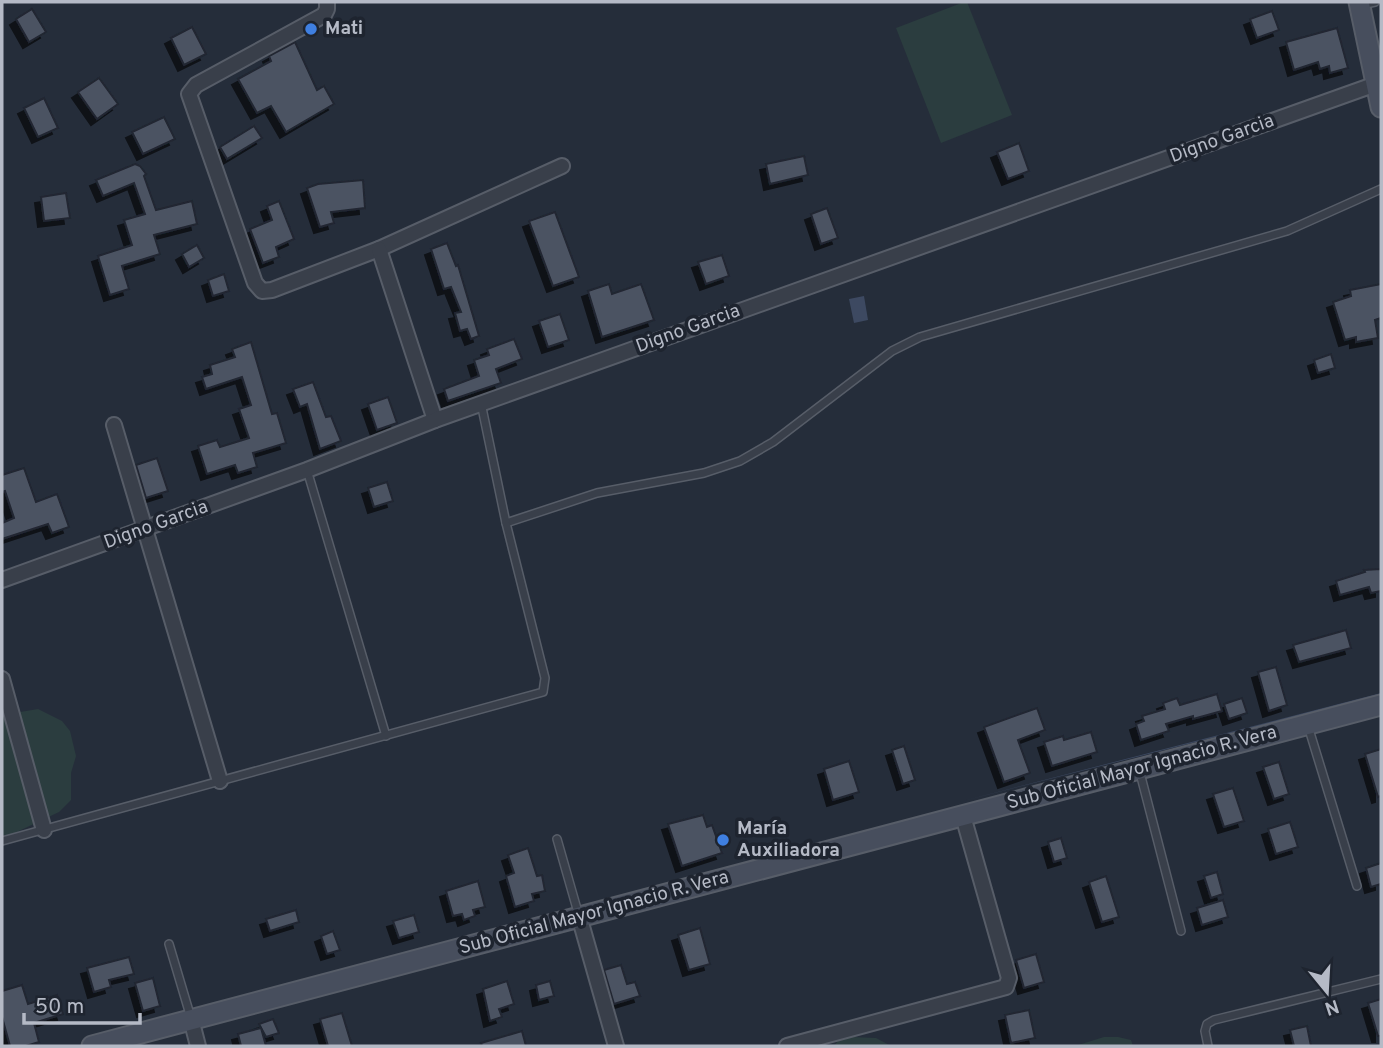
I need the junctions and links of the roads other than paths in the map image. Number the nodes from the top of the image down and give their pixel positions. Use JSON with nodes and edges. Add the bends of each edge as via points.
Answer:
{"nodes":[{"id":1,"x":327,"y":2,"type":"edge"},
{"id":2,"x":1365,"y":3,"type":"edge"},
{"id":3,"x":1376,"y":84,"type":"junction"},
{"id":4,"x":1381,"y":107,"type":"edge"},
{"id":5,"x":562,"y":166,"type":"dead end"},
{"id":6,"x":1381,"y":188,"type":"edge"},
{"id":7,"x":379,"y":248,"type":"junction"},
{"id":8,"x":481,"y":403,"type":"junction"},
{"id":9,"x":435,"y":420,"type":"junction"},
{"id":10,"x":114,"y":425,"type":"dead end"},
{"id":11,"x":307,"y":470,"type":"junction"},
{"id":12,"x":506,"y":523,"type":"junction"},
{"id":13,"x":145,"y":529,"type":"junction"},
{"id":14,"x":2,"y":580,"type":"edge"},
{"id":15,"x":2,"y":679,"type":"edge"},
{"id":16,"x":1381,"y":705,"type":"edge"},
{"id":17,"x":1308,"y":725,"type":"junction"},
{"id":18,"x":386,"y":736,"type":"junction"},
{"id":19,"x":1139,"y":769,"type":"junction"},
{"id":20,"x":220,"y":782,"type":"junction"},
{"id":21,"x":963,"y":816,"type":"junction"},
{"id":22,"x":44,"y":830,"type":"junction"},
{"id":23,"x":556,"y":839,"type":"dead end"},
{"id":24,"x":2,"y":841,"type":"edge"},
{"id":25,"x":1357,"y":886,"type":"dead end"},
{"id":26,"x":579,"y":916,"type":"junction"},
{"id":27,"x":1181,"y":931,"type":"dead end"},
{"id":28,"x":169,"y":944,"type":"dead end"},
{"id":29,"x":1381,"y":979,"type":"edge"},
{"id":30,"x":191,"y":1019,"type":"junction"},
{"id":31,"x":92,"y":1046,"type":"edge"},
{"id":32,"x":198,"y":1046,"type":"edge"},
{"id":33,"x":616,"y":1046,"type":"edge"},
{"id":34,"x":787,"y":1046,"type":"edge"},
{"id":35,"x":1208,"y":1046,"type":"edge"}],
"edges":[{"from":1,"to":7,"type":"street","via":[[324,15],[196,85],[189,94],[255,283],[262,291]]},
{"from":2,"to":3,"type":"street"},
{"from":3,"to":4,"type":"street"},
{"from":3,"to":8,"type":"street","name":"Digno Garcia"},
{"from":5,"to":7,"type":"street"},
{"from":6,"to":12,"type":"lane","via":[[1287,231],[920,337],[892,351],[773,442],[740,461],[704,473],[597,493]]},
{"from":7,"to":9,"type":"street"},
{"from":8,"to":9,"type":"street","name":"Digno Garcia"},
{"from":8,"to":12,"type":"lane"},
{"from":9,"to":11,"type":"street","name":"Digno Garcia"},
{"from":10,"to":13,"type":"street"},
{"from":11,"to":13,"type":"street","name":"Digno Garcia"},
{"from":11,"to":18,"type":"lane"},
{"from":12,"to":18,"type":"lane","via":[[545,688],[538,695]]},
{"from":13,"to":14,"type":"street","name":"Digno Garcia"},
{"from":13,"to":20,"type":"street"},
{"from":15,"to":22,"type":"street"},
{"from":16,"to":17,"type":"street","name":"Sub Oficial Mayor Ignacio R. Vera"},
{"from":17,"to":19,"type":"street","name":"Sub Oficial Mayor Ignacio R. Vera"},
{"from":17,"to":25,"type":"lane"},
{"from":18,"to":20,"type":"lane"},
{"from":19,"to":21,"type":"street","name":"Sub Oficial Mayor Ignacio R. Vera"},
{"from":19,"to":27,"type":"lane"},
{"from":20,"to":22,"type":"lane"},
{"from":21,"to":26,"type":"street","name":"Sub Oficial Mayor Ignacio R. Vera"},
{"from":21,"to":34,"type":"street","via":[[1009,978],[1006,987]]},
{"from":22,"to":24,"type":"lane"},
{"from":23,"to":26,"type":"lane"},
{"from":26,"to":30,"type":"street","name":"Sub Oficial Mayor Ignacio R. Vera"},
{"from":26,"to":33,"type":"street"},
{"from":28,"to":30,"type":"lane"},
{"from":29,"to":35,"type":"lane","via":[[1214,1020],[1205,1031]]},
{"from":30,"to":31,"type":"street","name":"Sub Oficial Mayor Ignacio R. Vera"},
{"from":30,"to":32,"type":"street"}]}
